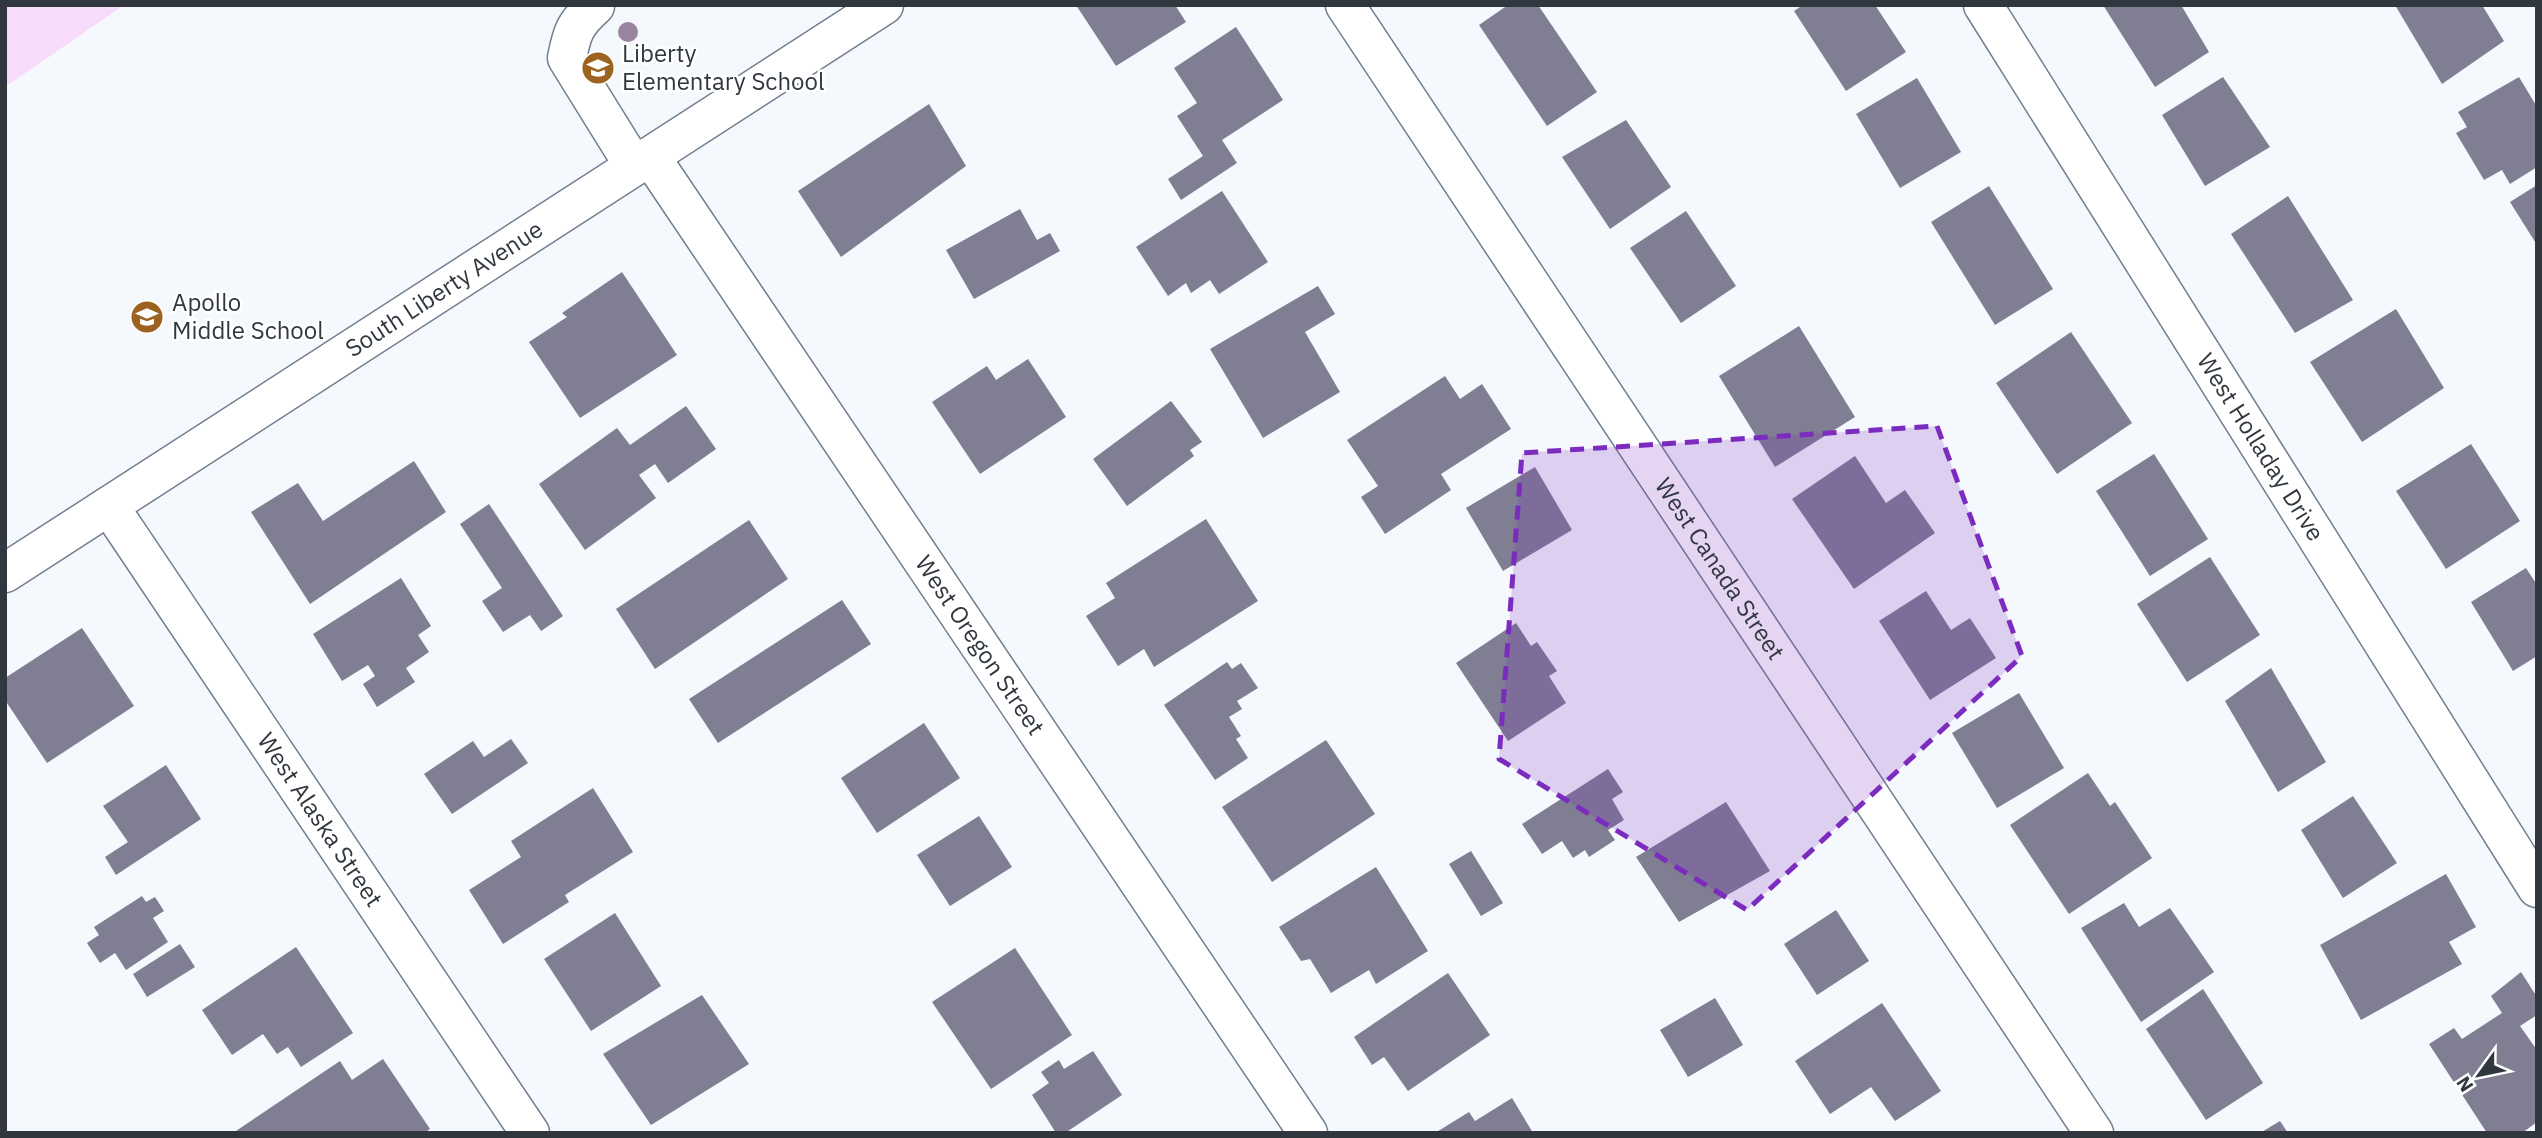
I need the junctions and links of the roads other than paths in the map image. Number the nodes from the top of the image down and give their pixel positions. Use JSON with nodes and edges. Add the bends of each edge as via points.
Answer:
{"nodes":[{"id":1,"x":884,"y":5,"type":"edge"},
{"id":2,"x":1345,"y":5,"type":"edge"},
{"id":3,"x":1983,"y":5,"type":"edge"},
{"id":4,"x":595,"y":6,"type":"edge"},
{"id":5,"x":642,"y":161,"type":"junction"},
{"id":6,"x":109,"y":506,"type":"junction"},
{"id":7,"x":5,"y":573,"type":"edge"},
{"id":8,"x":2537,"y":888,"type":"edge"},
{"id":9,"x":530,"y":1133,"type":"edge"},
{"id":10,"x":1308,"y":1133,"type":"edge"},
{"id":11,"x":2094,"y":1133,"type":"edge"}],
"edges":[{"from":1,"to":5,"type":"street","name":"South Liberty Avenue"},
{"from":2,"to":11,"type":"street","name":"West Canada Street"},
{"from":3,"to":8,"type":"street","name":"West Holladay Drive"},
{"from":4,"to":5,"type":"street","name":"West Oregon Street","via":[[572,31],[567,58]]},
{"from":5,"to":6,"type":"street","name":"South Liberty Avenue"},
{"from":5,"to":10,"type":"street","name":"West Oregon Street"},
{"from":6,"to":7,"type":"street","name":"South Liberty Avenue"},
{"from":6,"to":9,"type":"street","name":"West Alaska Street"}]}
